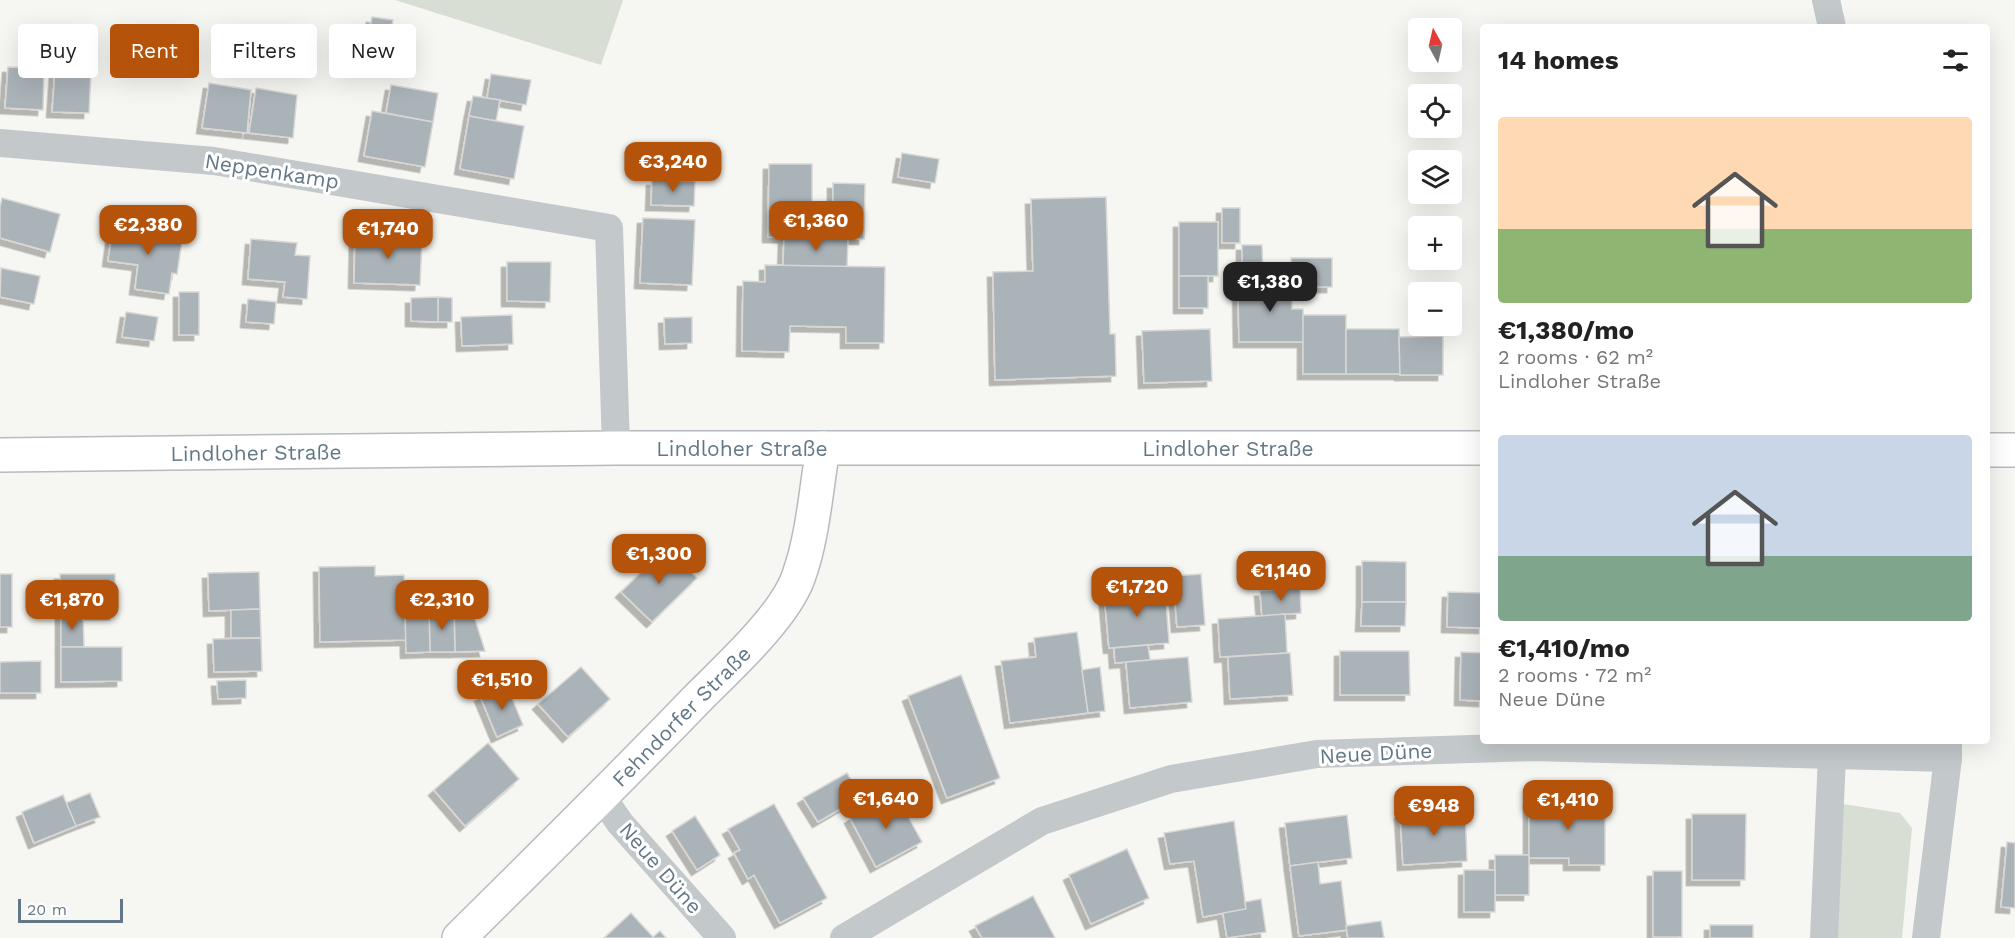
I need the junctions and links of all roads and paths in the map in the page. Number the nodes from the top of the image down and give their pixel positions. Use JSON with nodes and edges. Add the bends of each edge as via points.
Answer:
{"nodes":[{"id":1,"x":1826,"y":0,"type":"edge"},
{"id":2,"x":1831,"y":24,"type":"edge"},
{"id":3,"x":0,"y":143,"type":"edge"},
{"id":4,"x":616,"y":448,"type":"junction"},
{"id":5,"x":822,"y":448,"type":"junction"},
{"id":6,"x":1480,"y":448,"type":"edge"},
{"id":7,"x":1990,"y":450,"type":"edge"},
{"id":8,"x":2015,"y":450,"type":"edge"},
{"id":9,"x":0,"y":455,"type":"edge"},
{"id":10,"x":1948,"y":749,"type":"edge"},
{"id":11,"x":1832,"y":756,"type":"junction"},
{"id":12,"x":602,"y":797,"type":"junction"},
{"id":13,"x":459,"y":938,"type":"edge"},
{"id":14,"x":722,"y":938,"type":"edge"},
{"id":15,"x":844,"y":938,"type":"edge"},
{"id":16,"x":1824,"y":938,"type":"edge"},
{"id":17,"x":1926,"y":938,"type":"edge"}],
"edges":[{"from":1,"to":2,"type":"street"},
{"from":3,"to":4,"type":"street","name":"Neppenkamp","via":[[214,160],[609,228]]},
{"from":4,"to":5,"type":"street","name":"Lindloher Straße"},
{"from":4,"to":9,"type":"street","name":"Lindloher Straße"},
{"from":5,"to":6,"type":"street","name":"Lindloher Straße"},
{"from":5,"to":12,"type":"street","name":"Fehndorfer Straße","via":[[798,579],[780,609],[751,644]]},
{"from":7,"to":8,"type":"street"},
{"from":10,"to":11,"type":"street","name":"Neue Düne"},
{"from":10,"to":17,"type":"street"},
{"from":11,"to":15,"type":"street","name":"Neue Düne","via":[[1532,747],[1317,754],[1171,779],[1042,821]]},
{"from":11,"to":16,"type":"street"},
{"from":12,"to":13,"type":"street","name":"Fehndorfer Straße"},
{"from":12,"to":14,"type":"street","name":"Neue Düne","via":[[620,823]]}]}
